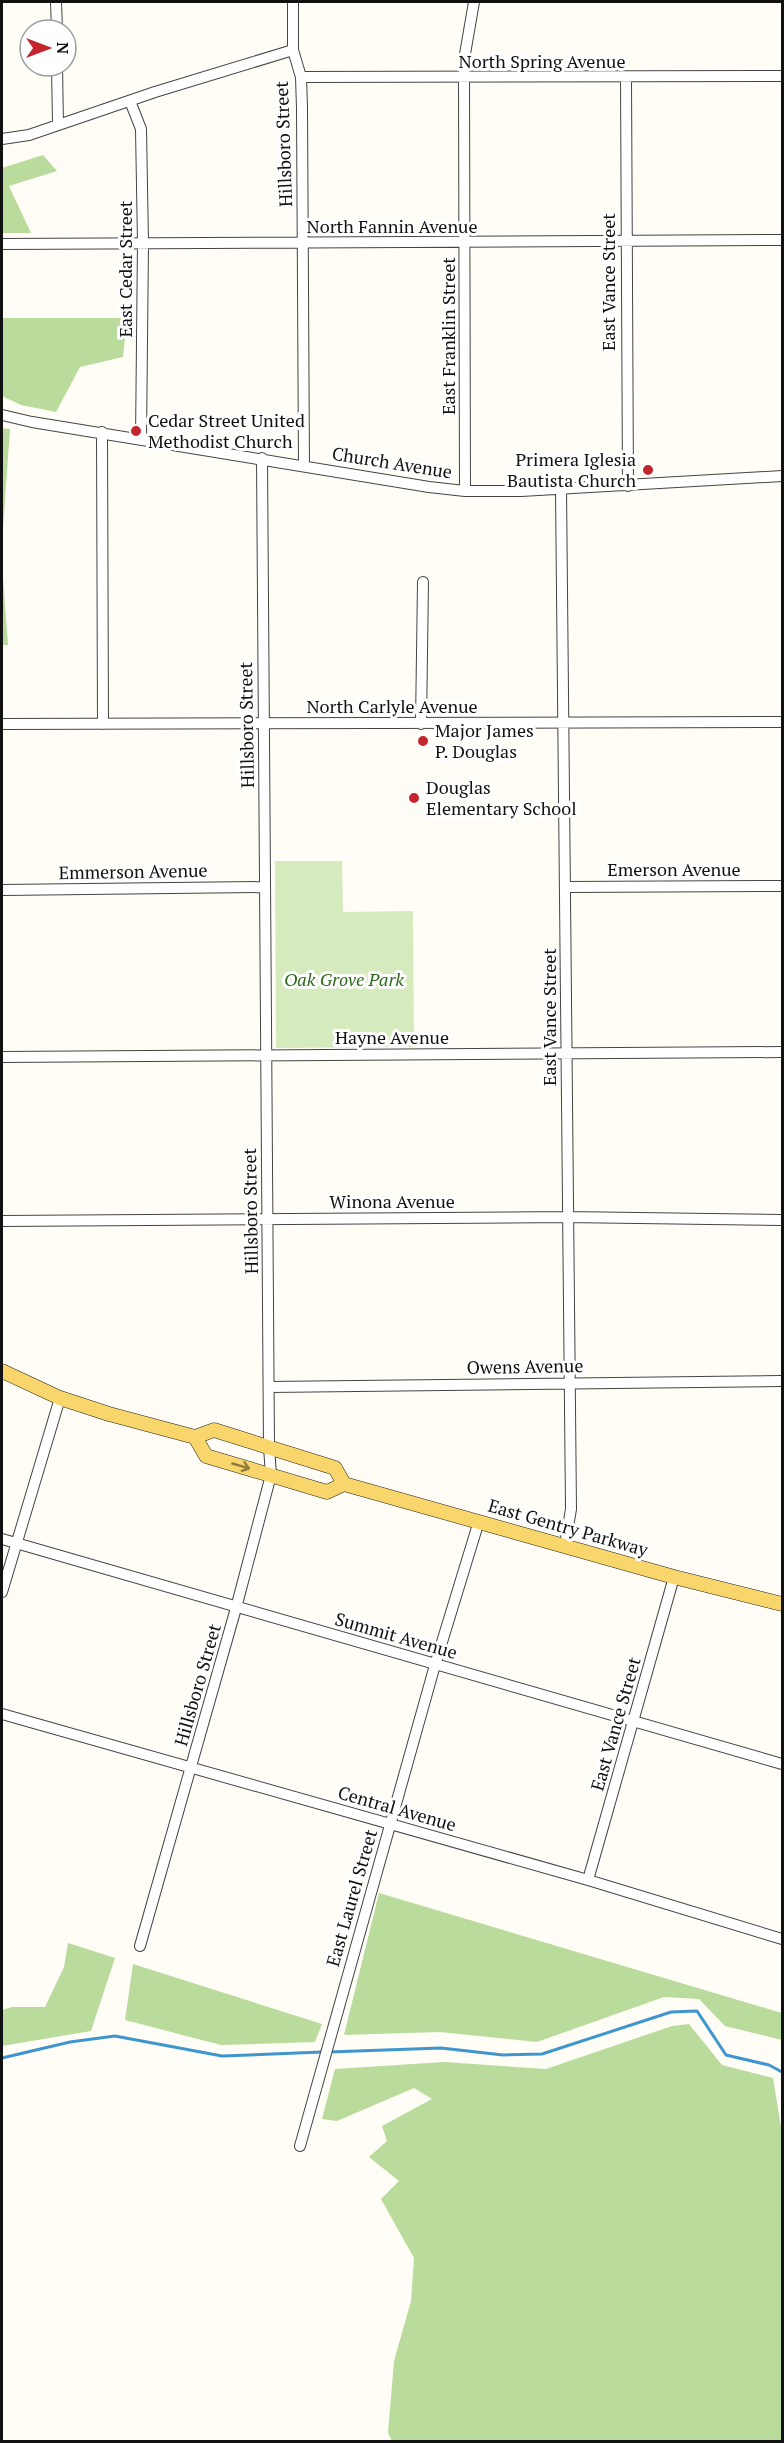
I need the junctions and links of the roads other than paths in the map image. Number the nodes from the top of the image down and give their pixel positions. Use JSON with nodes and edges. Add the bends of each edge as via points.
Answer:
{"nodes":[{"id":1,"x":56,"y":2,"type":"edge"},
{"id":2,"x":293,"y":2,"type":"edge"},
{"id":3,"x":474,"y":2,"type":"edge"},
{"id":4,"x":57,"y":18,"type":"edge"},
{"id":5,"x":293,"y":50,"type":"junction"},
{"id":6,"x":783,"y":76,"type":"edge"},
{"id":7,"x":301,"y":77,"type":"junction"},
{"id":8,"x":57,"y":78,"type":"edge"},
{"id":9,"x":464,"y":78,"type":"junction"},
{"id":10,"x":626,"y":78,"type":"junction"},
{"id":11,"x":130,"y":101,"type":"junction"},
{"id":12,"x":58,"y":125,"type":"junction"},
{"id":13,"x":2,"y":140,"type":"edge"},
{"id":14,"x":783,"y":240,"type":"edge"},
{"id":15,"x":625,"y":241,"type":"junction"},
{"id":16,"x":143,"y":243,"type":"junction"},
{"id":17,"x":466,"y":243,"type":"junction"},
{"id":18,"x":2,"y":244,"type":"edge"},
{"id":19,"x":303,"y":244,"type":"junction"},
{"id":20,"x":2,"y":415,"type":"edge"},
{"id":21,"x":102,"y":432,"type":"junction"},
{"id":22,"x":141,"y":439,"type":"junction"},
{"id":23,"x":261,"y":458,"type":"junction"},
{"id":24,"x":304,"y":466,"type":"junction"},
{"id":25,"x":783,"y":476,"type":"edge"},
{"id":26,"x":628,"y":486,"type":"junction"},
{"id":27,"x":561,"y":489,"type":"junction"},
{"id":28,"x":465,"y":491,"type":"junction"},
{"id":29,"x":423,"y":582,"type":"dead end"},
{"id":30,"x":783,"y":722,"type":"edge"},
{"id":31,"x":264,"y":723,"type":"junction"},
{"id":32,"x":562,"y":723,"type":"junction"},
{"id":33,"x":2,"y":724,"type":"edge"},
{"id":34,"x":103,"y":724,"type":"junction"},
{"id":35,"x":421,"y":724,"type":"junction"},
{"id":36,"x":783,"y":886,"type":"edge"},
{"id":37,"x":265,"y":887,"type":"junction"},
{"id":38,"x":565,"y":887,"type":"junction"},
{"id":39,"x":2,"y":890,"type":"edge"},
{"id":40,"x":783,"y":1052,"type":"edge"},
{"id":41,"x":266,"y":1055,"type":"junction"},
{"id":42,"x":567,"y":1055,"type":"junction"},
{"id":43,"x":2,"y":1057,"type":"edge"},
{"id":44,"x":566,"y":1217,"type":"junction"},
{"id":45,"x":268,"y":1220,"type":"junction"},
{"id":46,"x":783,"y":1220,"type":"edge"},
{"id":47,"x":2,"y":1221,"type":"edge"},
{"id":48,"x":2,"y":1371,"type":"edge"},
{"id":49,"x":783,"y":1381,"type":"edge"},
{"id":50,"x":569,"y":1383,"type":"junction"},
{"id":51,"x":269,"y":1387,"type":"junction"},
{"id":52,"x":60,"y":1398,"type":"junction"},
{"id":53,"x":195,"y":1437,"type":"junction"},
{"id":54,"x":269,"y":1447,"type":"junction"},
{"id":55,"x":271,"y":1475,"type":"junction"},
{"id":56,"x":344,"y":1484,"type":"junction"},
{"id":57,"x":479,"y":1521,"type":"junction"},
{"id":58,"x":2,"y":1539,"type":"edge"},
{"id":59,"x":15,"y":1544,"type":"junction"},
{"id":60,"x":565,"y":1545,"type":"junction"},
{"id":61,"x":674,"y":1577,"type":"junction"},
{"id":62,"x":2,"y":1592,"type":"edge"},
{"id":63,"x":783,"y":1604,"type":"edge"},
{"id":64,"x":236,"y":1608,"type":"junction"},
{"id":65,"x":435,"y":1665,"type":"junction"},
{"id":66,"x":2,"y":1714,"type":"edge"},
{"id":67,"x":634,"y":1720,"type":"junction"},
{"id":68,"x":783,"y":1764,"type":"edge"},
{"id":69,"x":192,"y":1766,"type":"junction"},
{"id":70,"x":389,"y":1824,"type":"junction"},
{"id":71,"x":588,"y":1880,"type":"junction"},
{"id":72,"x":783,"y":1939,"type":"edge"},
{"id":73,"x":140,"y":1946,"type":"dead end"},
{"id":74,"x":300,"y":2146,"type":"dead end"}],
"edges":[{"from":1,"to":4,"type":"street"},
{"from":2,"to":5,"type":"street","name":"Hillsboro Street"},
{"from":3,"to":9,"type":"street","name":"East Franklin Street"},
{"from":5,"to":7,"type":"street","name":"Hillsboro Street"},
{"from":5,"to":11,"type":"street"},
{"from":6,"to":10,"type":"street","name":"North Spring Avenue"},
{"from":7,"to":9,"type":"street","name":"North Spring Avenue"},
{"from":7,"to":19,"type":"street","name":"Hillsboro Street"},
{"from":8,"to":12,"type":"street"},
{"from":9,"to":10,"type":"street","name":"North Spring Avenue"},
{"from":9,"to":17,"type":"street","name":"East Franklin Street"},
{"from":10,"to":15,"type":"street","name":"East Vance Street"},
{"from":11,"to":12,"type":"street"},
{"from":11,"to":16,"type":"street","name":"East Cedar Street","via":[[141,129]]},
{"from":12,"to":13,"type":"street"},
{"from":14,"to":15,"type":"street","name":"North Fannin Avenue"},
{"from":15,"to":17,"type":"street","name":"North Fannin Avenue"},
{"from":15,"to":26,"type":"street","name":"East Vance Street"},
{"from":16,"to":18,"type":"street","name":"North Fannin Avenue"},
{"from":16,"to":19,"type":"street","name":"North Fannin Avenue"},
{"from":16,"to":22,"type":"street","name":"East Cedar Street"},
{"from":17,"to":19,"type":"street","name":"North Fannin Avenue"},
{"from":17,"to":28,"type":"street","name":"East Franklin Street"},
{"from":19,"to":24,"type":"street","name":"Hillsboro Street"},
{"from":20,"to":21,"type":"street","name":"Church Avenue"},
{"from":21,"to":22,"type":"street","name":"Church Avenue"},
{"from":21,"to":34,"type":"street"},
{"from":22,"to":23,"type":"street","name":"Church Avenue"},
{"from":23,"to":24,"type":"street","name":"Church Avenue"},
{"from":23,"to":31,"type":"street","name":"Hillsboro Street"},
{"from":24,"to":28,"type":"street","name":"Church Avenue"},
{"from":25,"to":26,"type":"street","name":"Church Avenue"},
{"from":26,"to":27,"type":"street","name":"Church Avenue"},
{"from":27,"to":28,"type":"street","name":"Church Avenue"},
{"from":27,"to":32,"type":"street","name":"East Vance Street"},
{"from":29,"to":35,"type":"street"},
{"from":30,"to":32,"type":"street","name":"North Carlyle Avenue"},
{"from":31,"to":34,"type":"street","name":"North Carlyle Avenue"},
{"from":31,"to":35,"type":"street","name":"North Carlyle Avenue"},
{"from":31,"to":37,"type":"street","name":"Hillsboro Street"},
{"from":32,"to":35,"type":"street","name":"North Carlyle Avenue"},
{"from":32,"to":38,"type":"street","name":"East Vance Street"},
{"from":33,"to":34,"type":"street","name":"North Carlyle Avenue"},
{"from":36,"to":38,"type":"street","name":"Emerson Avenue"},
{"from":37,"to":39,"type":"street","name":"Emmerson Avenue"},
{"from":37,"to":41,"type":"street","name":"Hillsboro Street"},
{"from":38,"to":42,"type":"street","name":"East Vance Street"},
{"from":40,"to":42,"type":"street","name":"Hayne Avenue"},
{"from":41,"to":42,"type":"street","name":"Hayne Avenue"},
{"from":41,"to":43,"type":"street","name":"Hayne Avenue"},
{"from":41,"to":45,"type":"street","name":"Hillsboro Street"},
{"from":42,"to":44,"type":"street","name":"East Vance Street"},
{"from":44,"to":45,"type":"street","name":"Winona Avenue"},
{"from":44,"to":46,"type":"street","name":"Winona Avenue"},
{"from":44,"to":50,"type":"street","name":"East Vance Street"},
{"from":45,"to":47,"type":"street","name":"Winona Avenue"},
{"from":45,"to":51,"type":"street","name":"Hillsboro Street"},
{"from":48,"to":52,"type":"main road","name":"East Gentry Parkway"},
{"from":49,"to":50,"type":"street","name":"Owens Avenue"},
{"from":50,"to":51,"type":"street","name":"Owens Avenue"},
{"from":50,"to":60,"type":"street","name":"East Vance Street","via":[[570,1509]]},
{"from":51,"to":54,"type":"street","name":"Hillsboro Street"},
{"from":52,"to":53,"type":"main road","name":"East Gentry Parkway"},
{"from":52,"to":59,"type":"street"},
{"from":53,"to":54,"type":"main road","name":"East Gentry Parkway","via":[[214,1430]]},
{"from":53,"to":55,"type":"main road","name":"East Gentry Parkway","one_way":true,"via":[[206,1456]]},
{"from":54,"to":55,"type":"street","name":"Hillsboro Street"},
{"from":54,"to":56,"type":"main road","name":"East Gentry Parkway","via":[[335,1468]]},
{"from":55,"to":56,"type":"main road","name":"East Gentry Parkway","via":[[327,1492]]},
{"from":55,"to":64,"type":"street","name":"Hillsboro Street"},
{"from":56,"to":57,"type":"main road","name":"East Gentry Parkway"},
{"from":57,"to":60,"type":"main road","name":"East Gentry Parkway"},
{"from":57,"to":65,"type":"street","name":"East Laurel Street"},
{"from":58,"to":59,"type":"street","name":"Summit Avenue"},
{"from":59,"to":62,"type":"street"},
{"from":59,"to":64,"type":"street","name":"Summit Avenue"},
{"from":60,"to":61,"type":"main road","name":"East Gentry Parkway"},
{"from":61,"to":63,"type":"main road","name":"East Gentry Parkway"},
{"from":61,"to":67,"type":"street","name":"East Vance Street"},
{"from":64,"to":65,"type":"street","name":"Summit Avenue"},
{"from":64,"to":69,"type":"street","name":"Hillsboro Street"},
{"from":65,"to":67,"type":"street","name":"Summit Avenue"},
{"from":65,"to":70,"type":"street","name":"East Laurel Street"},
{"from":66,"to":69,"type":"street","name":"Central Avenue"},
{"from":67,"to":68,"type":"street","name":"Summit Avenue"},
{"from":67,"to":71,"type":"street","name":"East Vance Street"},
{"from":69,"to":70,"type":"street","name":"Central Avenue"},
{"from":69,"to":73,"type":"street","name":"Hillsboro Street"},
{"from":70,"to":71,"type":"street","name":"Central Avenue"},
{"from":70,"to":74,"type":"street","name":"East Laurel Street"},
{"from":71,"to":72,"type":"street","name":"Central Avenue"}]}
